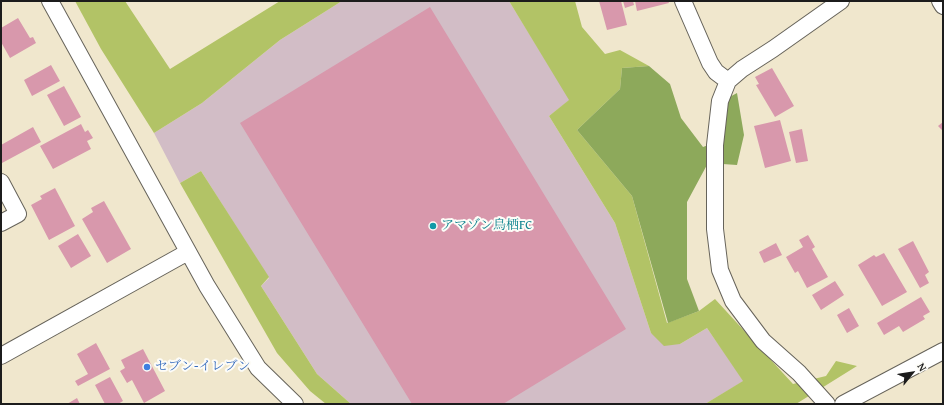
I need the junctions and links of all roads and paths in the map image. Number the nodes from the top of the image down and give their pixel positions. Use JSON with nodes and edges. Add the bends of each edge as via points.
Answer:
{"nodes":[{"id":1,"x":50,"y":1,"type":"edge"},
{"id":2,"x":683,"y":1,"type":"edge"},
{"id":3,"x":840,"y":1,"type":"edge"},
{"id":4,"x":940,"y":1,"type":"edge"},
{"id":5,"x":943,"y":6,"type":"edge"},
{"id":6,"x":728,"y":81,"type":"junction"},
{"id":7,"x":1,"y":182,"type":"edge"},
{"id":8,"x":1,"y":223,"type":"edge"},
{"id":9,"x":188,"y":252,"type":"junction"},
{"id":10,"x":943,"y":351,"type":"edge"},
{"id":11,"x":1,"y":356,"type":"edge"},
{"id":12,"x":295,"y":404,"type":"edge"},
{"id":13,"x":827,"y":404,"type":"edge"},
{"id":14,"x":843,"y":404,"type":"edge"}],
"edges":[{"from":1,"to":9,"type":"street"},
{"from":2,"to":6,"type":"street","via":[[710,63],[716,72]]},
{"from":3,"to":6,"type":"street"},
{"from":4,"to":5,"type":"street"},
{"from":6,"to":13,"type":"street","via":[[720,101],[715,145],[715,229],[720,270],[733,301],[763,341],[799,373]]},
{"from":7,"to":8,"type":"street","via":[[18,214]]},
{"from":9,"to":11,"type":"street"},
{"from":9,"to":12,"type":"street","via":[[258,368]]},
{"from":10,"to":14,"type":"street"}]}
